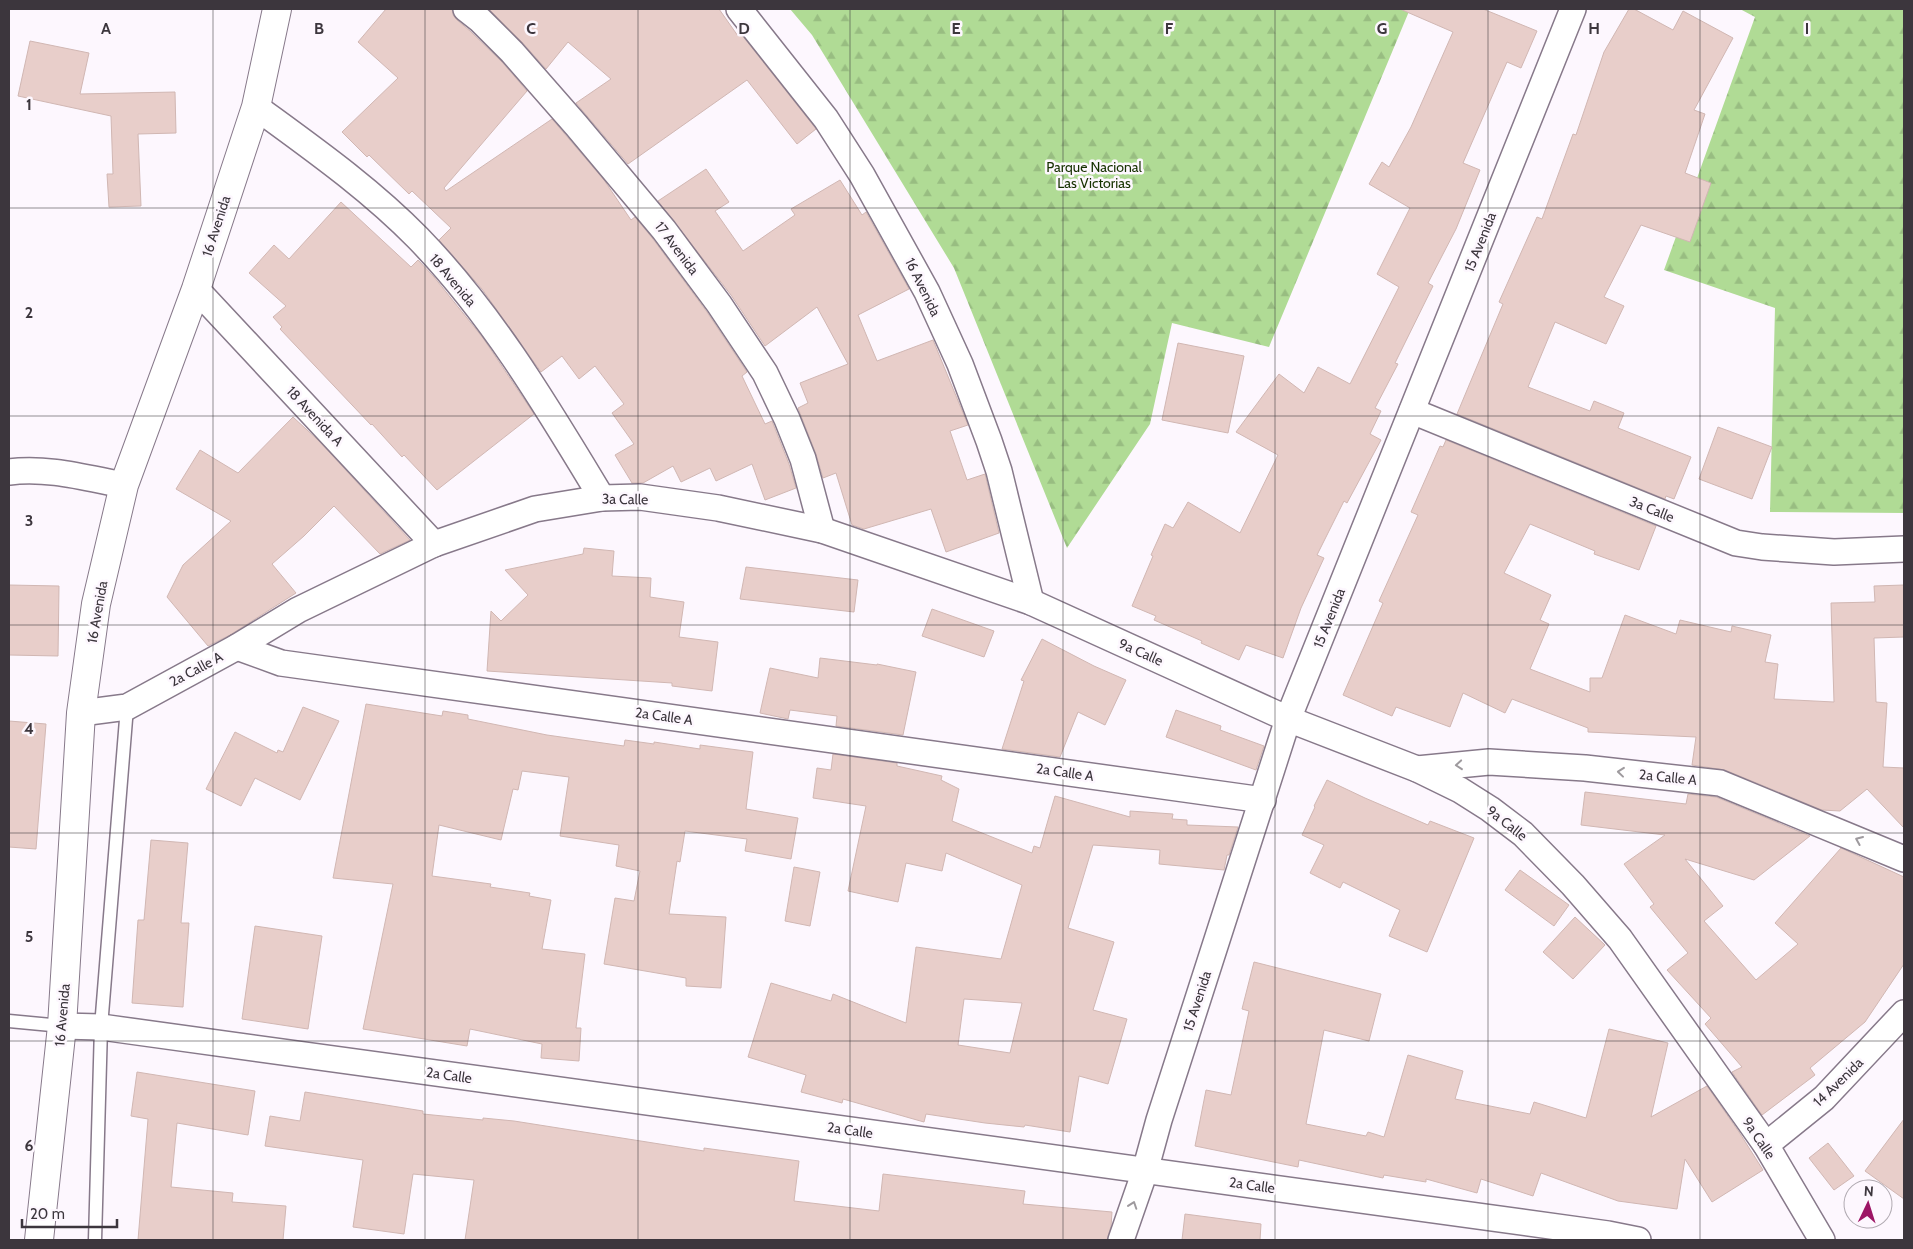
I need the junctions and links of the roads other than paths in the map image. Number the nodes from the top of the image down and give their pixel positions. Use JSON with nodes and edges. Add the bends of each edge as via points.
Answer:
{"nodes":[{"id":1,"x":278,"y":9,"type":"edge"},
{"id":2,"x":466,"y":9,"type":"edge"},
{"id":3,"x":739,"y":9,"type":"edge"},
{"id":4,"x":1573,"y":9,"type":"edge"},
{"id":5,"x":256,"y":107,"type":"junction"},
{"id":6,"x":196,"y":289,"type":"junction"},
{"id":7,"x":1412,"y":411,"type":"junction"},
{"id":8,"x":9,"y":472,"type":"edge"},
{"id":9,"x":124,"y":485,"type":"junction"},
{"id":10,"x":602,"y":498,"type":"junction"},
{"id":11,"x":822,"y":530,"type":"junction"},
{"id":12,"x":434,"y":544,"type":"junction"},
{"id":13,"x":1904,"y":549,"type":"edge"},
{"id":14,"x":1031,"y":602,"type":"junction"},
{"id":15,"x":237,"y":647,"type":"junction"},
{"id":16,"x":126,"y":707,"type":"junction"},
{"id":17,"x":81,"y":713,"type":"junction"},
{"id":18,"x":1288,"y":719,"type":"junction"},
{"id":19,"x":1417,"y":769,"type":"junction"},
{"id":20,"x":1262,"y":800,"type":"junction"},
{"id":21,"x":1904,"y":859,"type":"edge"},
{"id":22,"x":1904,"y":1013,"type":"edge"},
{"id":23,"x":9,"y":1021,"type":"edge"},
{"id":24,"x":62,"y":1026,"type":"junction"},
{"id":25,"x":101,"y":1027,"type":"junction"},
{"id":26,"x":1766,"y":1145,"type":"junction"},
{"id":27,"x":1144,"y":1171,"type":"junction"},
{"id":28,"x":39,"y":1240,"type":"edge"},
{"id":29,"x":95,"y":1240,"type":"edge"},
{"id":30,"x":1121,"y":1240,"type":"edge"},
{"id":31,"x":1638,"y":1240,"type":"edge"},
{"id":32,"x":1822,"y":1240,"type":"edge"}],
"edges":[{"from":1,"to":5,"type":"main road","name":"16 Avenida"},
{"from":2,"to":11,"type":"street","name":"17 Avenida","via":[[512,52],[576,125],[664,230],[719,304],[765,373],[787,419],[803,459]]},
{"from":3,"to":14,"type":"street","name":"16 Avenida","via":[[826,119],[862,175],[927,292],[960,364],[989,441]]},
{"from":4,"to":7,"type":"street","name":"15 Avenida"},
{"from":5,"to":6,"type":"main road","name":"16 Avenida"},
{"from":5,"to":10,"type":"street","name":"18 Avenida","via":[[379,201],[430,252],[504,344],[549,410]]},
{"from":6,"to":9,"type":"main road","name":"16 Avenida"},
{"from":6,"to":12,"type":"street","name":"18 Avenida A"},
{"from":7,"to":13,"type":"street","name":"3a Calle","via":[[1736,543],[1834,552]]},
{"from":7,"to":18,"type":"street","name":"15 Avenida"},
{"from":8,"to":9,"type":"street","via":[[55,472]]},
{"from":9,"to":17,"type":"main road","name":"16 Avenida","via":[[96,604]]},
{"from":10,"to":11,"type":"street","name":"3a Calle","via":[[640,497],[718,508]]},
{"from":10,"to":12,"type":"street","name":"3a Calle","via":[[535,509]]},
{"from":11,"to":14,"type":"street","name":"3a Calle"},
{"from":12,"to":15,"type":"street","name":"3a Calle","via":[[298,610]]},
{"from":14,"to":18,"type":"street","name":"9a Calle"},
{"from":15,"to":16,"type":"street","name":"2a Calle A"},
{"from":15,"to":20,"type":"street","name":"2a Calle A","via":[[281,663]]},
{"from":16,"to":17,"type":"street","name":"2a Calle A"},
{"from":16,"to":25,"type":"lane"},
{"from":17,"to":24,"type":"main road","name":"16 Avenida"},
{"from":18,"to":19,"type":"street","name":"9a Calle"},
{"from":18,"to":20,"type":"street","name":"15 Avenida"},
{"from":21,"to":19,"type":"street","name":"2a Calle A","one_way":true,"via":[[1720,783],[1585,768],[1489,762]]},
{"from":19,"to":26,"type":"street","name":"9a Calle","via":[[1490,809],[1523,834],[1573,885],[1620,939]]},
{"from":20,"to":27,"type":"street","name":"15 Avenida"},
{"from":22,"to":26,"type":"street","name":"14 Avenida","via":[[1824,1098]]},
{"from":23,"to":24,"type":"lane"},
{"from":24,"to":25,"type":"street","name":"2a Calle"},
{"from":24,"to":28,"type":"main road","name":"16 Avenida"},
{"from":25,"to":27,"type":"street","name":"2a Calle"},
{"from":25,"to":29,"type":"lane"},
{"from":26,"to":32,"type":"street","name":"9a Calle"},
{"from":30,"to":27,"type":"street","name":"15 Avenida","one_way":true},
{"from":27,"to":31,"type":"street","name":"2a Calle"}]}
